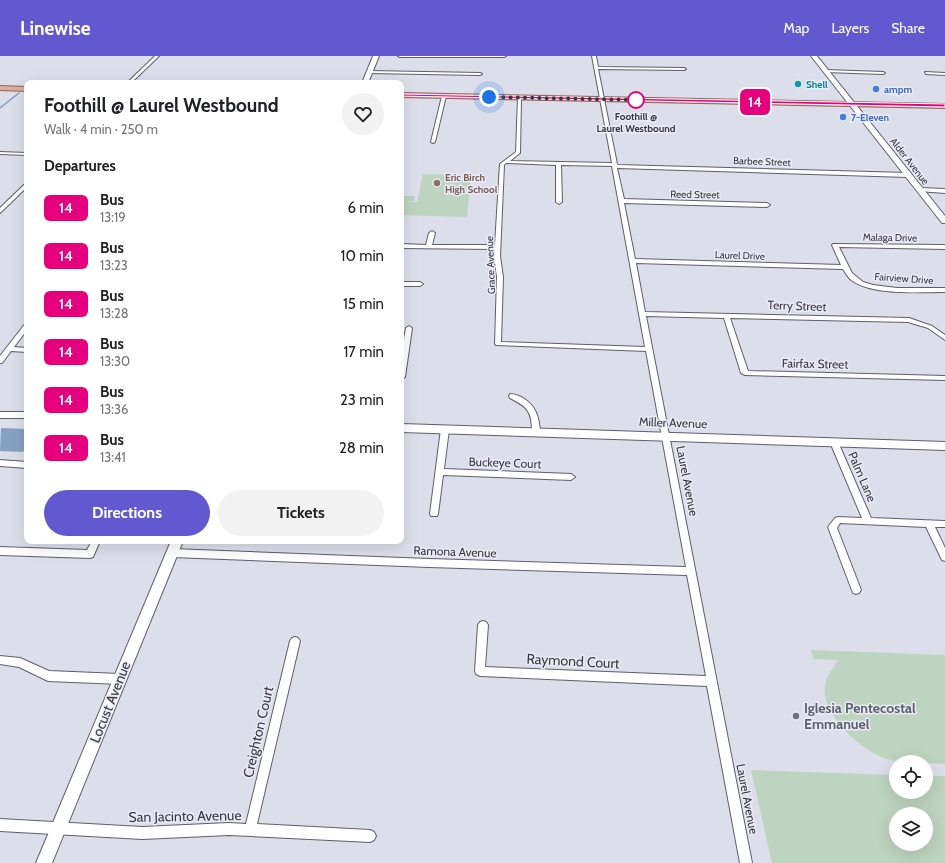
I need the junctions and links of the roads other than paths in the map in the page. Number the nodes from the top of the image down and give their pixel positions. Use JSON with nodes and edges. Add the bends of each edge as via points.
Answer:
{"nodes":[{"id":1,"x":157,"y":56,"type":"edge"},
{"id":2,"x":376,"y":56,"type":"edge"},
{"id":3,"x":400,"y":56,"type":"edge"},
{"id":4,"x":418,"y":56,"type":"edge"},
{"id":5,"x":461,"y":56,"type":"edge"},
{"id":6,"x":504,"y":56,"type":"edge"},
{"id":7,"x":594,"y":56,"type":"edge"},
{"id":8,"x":814,"y":56,"type":"edge"},
{"id":9,"x":597,"y":68,"type":"junction"},
{"id":10,"x":684,"y":70,"type":"dead end"},
{"id":11,"x":826,"y":71,"type":"junction"},
{"id":12,"x":369,"y":72,"type":"junction"},
{"id":13,"x":883,"y":73,"type":"dead end"},
{"id":14,"x":926,"y":73,"type":"dead end"},
{"id":15,"x":480,"y":74,"type":"dead end"},
{"id":16,"x":945,"y":74,"type":"edge"},
{"id":17,"x":132,"y":80,"type":"edge"},
{"id":18,"x":365,"y":80,"type":"edge"},
{"id":19,"x":0,"y":88,"type":"edge"},
{"id":20,"x":24,"y":89,"type":"edge"},
{"id":21,"x":404,"y":95,"type":"edge"},
{"id":22,"x":444,"y":96,"type":"junction"},
{"id":23,"x":519,"y":98,"type":"junction"},
{"id":24,"x":604,"y":99,"type":"junction"},
{"id":25,"x":852,"y":104,"type":"junction"},
{"id":26,"x":945,"y":106,"type":"edge"},
{"id":27,"x":432,"y":142,"type":"dead end"},
{"id":28,"x":0,"y":153,"type":"edge"},
{"id":29,"x":24,"y":154,"type":"edge"},
{"id":30,"x":503,"y":162,"type":"junction"},
{"id":31,"x":558,"y":163,"type":"junction"},
{"id":32,"x":616,"y":165,"type":"junction"},
{"id":33,"x":908,"y":175,"type":"junction"},
{"id":34,"x":24,"y":187,"type":"edge"},
{"id":35,"x":920,"y":190,"type":"junction"},
{"id":36,"x":945,"y":191,"type":"edge"},
{"id":37,"x":622,"y":201,"type":"junction"},
{"id":38,"x":559,"y":202,"type":"dead end"},
{"id":39,"x":767,"y":205,"type":"dead end"},
{"id":40,"x":0,"y":211,"type":"edge"},
{"id":41,"x":945,"y":221,"type":"edge"},
{"id":42,"x":432,"y":233,"type":"dead end"},
{"id":43,"x":835,"y":245,"type":"joint"},
{"id":44,"x":404,"y":246,"type":"edge"},
{"id":45,"x":429,"y":246,"type":"junction"},
{"id":46,"x":497,"y":247,"type":"junction"},
{"id":47,"x":945,"y":247,"type":"edge"},
{"id":48,"x":633,"y":261,"type":"junction"},
{"id":49,"x":847,"y":267,"type":"junction"},
{"id":50,"x":404,"y":284,"type":"edge"},
{"id":51,"x":420,"y":284,"type":"dead end"},
{"id":52,"x":945,"y":290,"type":"edge"},
{"id":53,"x":643,"y":314,"type":"junction"},
{"id":54,"x":726,"y":315,"type":"junction"},
{"id":55,"x":409,"y":328,"type":"dead end"},
{"id":56,"x":24,"y":329,"type":"edge"},
{"id":57,"x":945,"y":338,"type":"edge"},
{"id":58,"x":9,"y":349,"type":"junction"},
{"id":59,"x":650,"y":349,"type":"junction"},
{"id":60,"x":24,"y":350,"type":"edge"},
{"id":61,"x":404,"y":359,"type":"edge"},
{"id":62,"x":0,"y":361,"type":"edge"},
{"id":63,"x":945,"y":378,"type":"edge"},
{"id":64,"x":513,"y":396,"type":"dead end"},
{"id":65,"x":0,"y":414,"type":"edge"},
{"id":66,"x":24,"y":415,"type":"edge"},
{"id":67,"x":404,"y":428,"type":"edge"},
{"id":68,"x":444,"y":429,"type":"junction"},
{"id":69,"x":536,"y":432,"type":"junction"},
{"id":70,"x":665,"y":436,"type":"junction"},
{"id":71,"x":834,"y":442,"type":"junction"},
{"id":72,"x":945,"y":446,"type":"edge"},
{"id":73,"x":0,"y":463,"type":"edge"},
{"id":74,"x":24,"y":465,"type":"edge"},
{"id":75,"x":439,"y":472,"type":"junction"},
{"id":76,"x":571,"y":478,"type":"dead end"},
{"id":77,"x":434,"y":514,"type":"dead end"},
{"id":78,"x":868,"y":521,"type":"junction"},
{"id":79,"x":929,"y":524,"type":"junction"},
{"id":80,"x":945,"y":524,"type":"edge"},
{"id":81,"x":95,"y":544,"type":"edge"},
{"id":82,"x":174,"y":547,"type":"edge"},
{"id":83,"x":0,"y":551,"type":"edge"},
{"id":84,"x":945,"y":557,"type":"edge"},
{"id":85,"x":690,"y":571,"type":"junction"},
{"id":86,"x":856,"y":590,"type":"dead end"},
{"id":87,"x":483,"y":624,"type":"dead end"},
{"id":88,"x":295,"y":641,"type":"dead end"},
{"id":89,"x":0,"y":660,"type":"edge"},
{"id":90,"x":120,"y":678,"type":"junction"},
{"id":91,"x":712,"y":681,"type":"junction"},
{"id":92,"x":0,"y":825,"type":"edge"},
{"id":93,"x":58,"y":828,"type":"junction"},
{"id":94,"x":250,"y":830,"type":"junction"},
{"id":95,"x":370,"y":836,"type":"dead end"},
{"id":96,"x":44,"y":863,"type":"edge"},
{"id":97,"x":746,"y":863,"type":"edge"}],
"edges":[{"from":1,"to":17,"type":"street"},
{"from":2,"to":12,"type":"street"},
{"from":3,"to":4,"type":"street"},
{"from":4,"to":5,"type":"street"},
{"from":5,"to":6,"type":"street"},
{"from":7,"to":9,"type":"street","name":"Laurel Avenue"},
{"from":8,"to":11,"type":"main road","name":"Alder Avenue"},
{"from":9,"to":10,"type":"street"},
{"from":9,"to":24,"type":"street","name":"Laurel Avenue"},
{"from":11,"to":13,"type":"street"},
{"from":11,"to":25,"type":"main road","name":"Alder Avenue"},
{"from":12,"to":15,"type":"street"},
{"from":12,"to":18,"type":"street"},
{"from":14,"to":16,"type":"street"},
{"from":19,"to":20,"type":"main road"},
{"from":21,"to":22,"type":"main road"},
{"from":22,"to":23,"type":"main road"},
{"from":22,"to":27,"type":"street"},
{"from":23,"to":24,"type":"main road"},
{"from":23,"to":30,"type":"street","via":[[518,153]]},
{"from":24,"to":25,"type":"main road"},
{"from":24,"to":32,"type":"street","name":"Laurel Avenue"},
{"from":25,"to":26,"type":"main road"},
{"from":25,"to":33,"type":"main road","name":"Alder Avenue"},
{"from":28,"to":29,"type":"street"},
{"from":30,"to":31,"type":"street","name":"Barbee Street"},
{"from":30,"to":46,"type":"street","name":"Grace Avenue"},
{"from":31,"to":32,"type":"street","name":"Barbee Street"},
{"from":31,"to":38,"type":"street"},
{"from":32,"to":33,"type":"street","name":"Barbee Street"},
{"from":32,"to":37,"type":"street","name":"Laurel Avenue"},
{"from":33,"to":35,"type":"main road","name":"Alder Avenue"},
{"from":34,"to":40,"type":"street"},
{"from":35,"to":36,"type":"street"},
{"from":35,"to":41,"type":"main road","name":"Alder Avenue"},
{"from":37,"to":39,"type":"street","name":"Reed Street"},
{"from":37,"to":48,"type":"street","name":"Laurel Avenue"},
{"from":42,"to":45,"type":"street"},
{"from":43,"to":47,"type":"street","name":"Malaga Drive"},
{"from":43,"to":49,"type":"street","name":"Fairview Drive"},
{"from":44,"to":45,"type":"street"},
{"from":45,"to":46,"type":"street"},
{"from":46,"to":59,"type":"street","name":"Grace Avenue","via":[[500,277],[498,344]]},
{"from":48,"to":49,"type":"street","name":"Laurel Drive"},
{"from":48,"to":53,"type":"street","name":"Laurel Avenue"},
{"from":49,"to":52,"type":"street","name":"Fairview Drive","via":[[852,277],[874,287]]},
{"from":50,"to":51,"type":"street"},
{"from":53,"to":54,"type":"street","name":"Terry Street"},
{"from":53,"to":59,"type":"street","name":"Laurel Avenue"},
{"from":54,"to":57,"type":"street","name":"Terry Street","via":[[909,320],[930,327]]},
{"from":54,"to":63,"type":"street","name":"Fairfax Street","via":[[745,373]]},
{"from":55,"to":61,"type":"street"},
{"from":56,"to":58,"type":"street"},
{"from":58,"to":60,"type":"street"},
{"from":58,"to":62,"type":"street"},
{"from":59,"to":70,"type":"street","name":"Laurel Avenue"},
{"from":64,"to":69,"type":"street","via":[[527,402],[533,410]]},
{"from":65,"to":66,"type":"street"},
{"from":67,"to":68,"type":"street","name":"Miller Avenue"},
{"from":68,"to":69,"type":"street","name":"Miller Avenue"},
{"from":68,"to":75,"type":"street"},
{"from":69,"to":70,"type":"street","name":"Miller Avenue"},
{"from":70,"to":71,"type":"street","name":"Miller Avenue"},
{"from":70,"to":85,"type":"street","name":"Laurel Avenue"},
{"from":71,"to":72,"type":"street","name":"Miller Avenue"},
{"from":71,"to":78,"type":"street","name":"Palm Lane"},
{"from":73,"to":74,"type":"street"},
{"from":75,"to":76,"type":"street","name":"Buckeye Court"},
{"from":75,"to":77,"type":"street"},
{"from":78,"to":79,"type":"street"},
{"from":78,"to":86,"type":"street","via":[[838,520],[832,527]]},
{"from":79,"to":80,"type":"street"},
{"from":79,"to":84,"type":"street"},
{"from":81,"to":83,"type":"street","via":[[90,554]]},
{"from":82,"to":85,"type":"street","name":"Ramona Avenue","via":[[429,563]]},
{"from":82,"to":90,"type":"street","name":"Locust Avenue"},
{"from":85,"to":91,"type":"street","name":"Laurel Avenue"},
{"from":87,"to":91,"type":"street","name":"Raymond Court","via":[[480,670]]},
{"from":88,"to":94,"type":"street","name":"Creighton Court"},
{"from":89,"to":90,"type":"street","via":[[20,664],[48,676]]},
{"from":90,"to":93,"type":"street","name":"Locust Avenue"},
{"from":91,"to":97,"type":"street","name":"Laurel Avenue"},
{"from":92,"to":93,"type":"street","name":"San Jacinto Avenue"},
{"from":93,"to":94,"type":"street","name":"San Jacinto Avenue","via":[[142,833],[208,829]]},
{"from":93,"to":96,"type":"street","name":"Locust Avenue"},
{"from":94,"to":95,"type":"street","name":"San Jacinto Avenue"}]}
